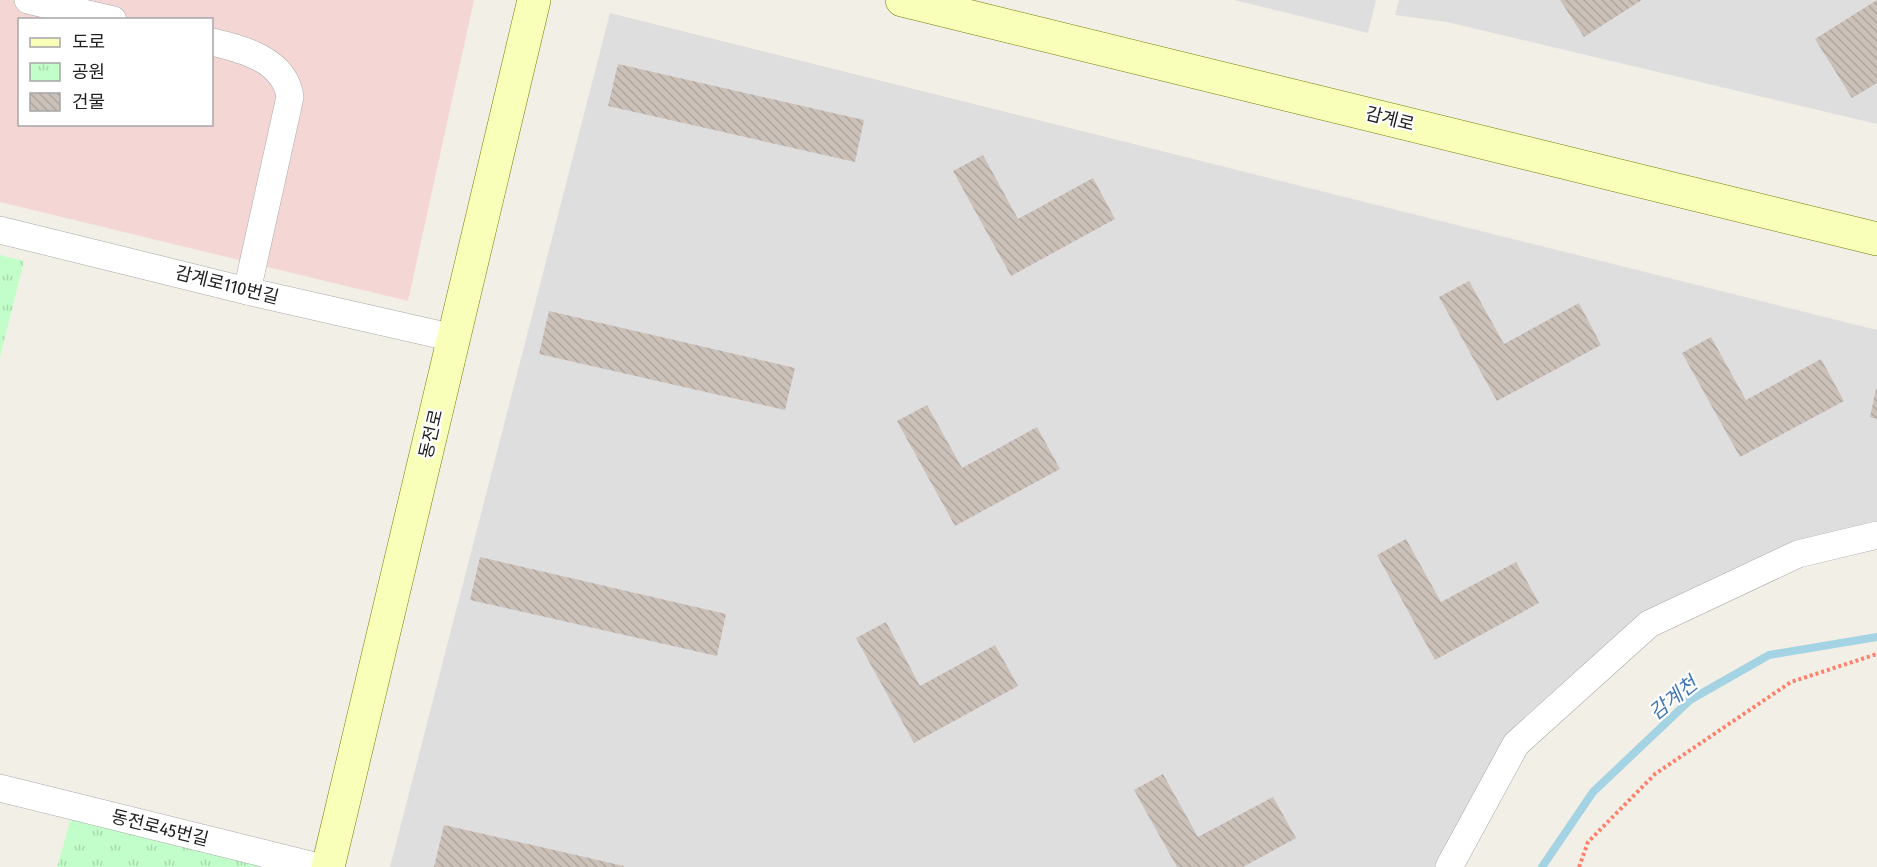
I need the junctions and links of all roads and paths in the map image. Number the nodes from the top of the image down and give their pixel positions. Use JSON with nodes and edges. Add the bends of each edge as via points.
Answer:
{"nodes":[{"id":1,"x":28,"y":0,"type":"edge"},
{"id":2,"x":534,"y":0,"type":"edge"},
{"id":3,"x":902,"y":0,"type":"edge"},
{"id":4,"x":104,"y":18,"type":"edge"},
{"id":5,"x":213,"y":42,"type":"edge"},
{"id":6,"x":0,"y":230,"type":"edge"},
{"id":7,"x":1877,"y":239,"type":"edge"},
{"id":8,"x":247,"y":291,"type":"junction"},
{"id":9,"x":454,"y":338,"type":"junction"},
{"id":10,"x":1877,"y":535,"type":"edge"},
{"id":11,"x":1877,"y":654,"type":"edge"},
{"id":12,"x":0,"y":788,"type":"edge"},
{"id":13,"x":319,"y":867,"type":"edge"},
{"id":14,"x":328,"y":867,"type":"edge"},
{"id":15,"x":1449,"y":867,"type":"edge"},
{"id":16,"x":1579,"y":867,"type":"edge"}],
"edges":[{"from":1,"to":4,"type":"street"},
{"from":2,"to":9,"type":"main road","name":"동전로"},
{"from":3,"to":7,"type":"main road","name":"감계로"},
{"from":5,"to":8,"type":"street","via":[[256,55],[284,77],[289,87]]},
{"from":6,"to":8,"type":"street","name":"감계로110번길"},
{"from":8,"to":9,"type":"street","name":"감계로110번길"},
{"from":9,"to":14,"type":"main road","name":"동전로"},
{"from":10,"to":15,"type":"street","via":[[1798,554],[1649,624],[1516,744]]},
{"from":11,"to":16,"type":"path","via":[[1791,682],[1655,774],[1588,842]]},
{"from":12,"to":13,"type":"street","name":"동전로45번길"}]}
